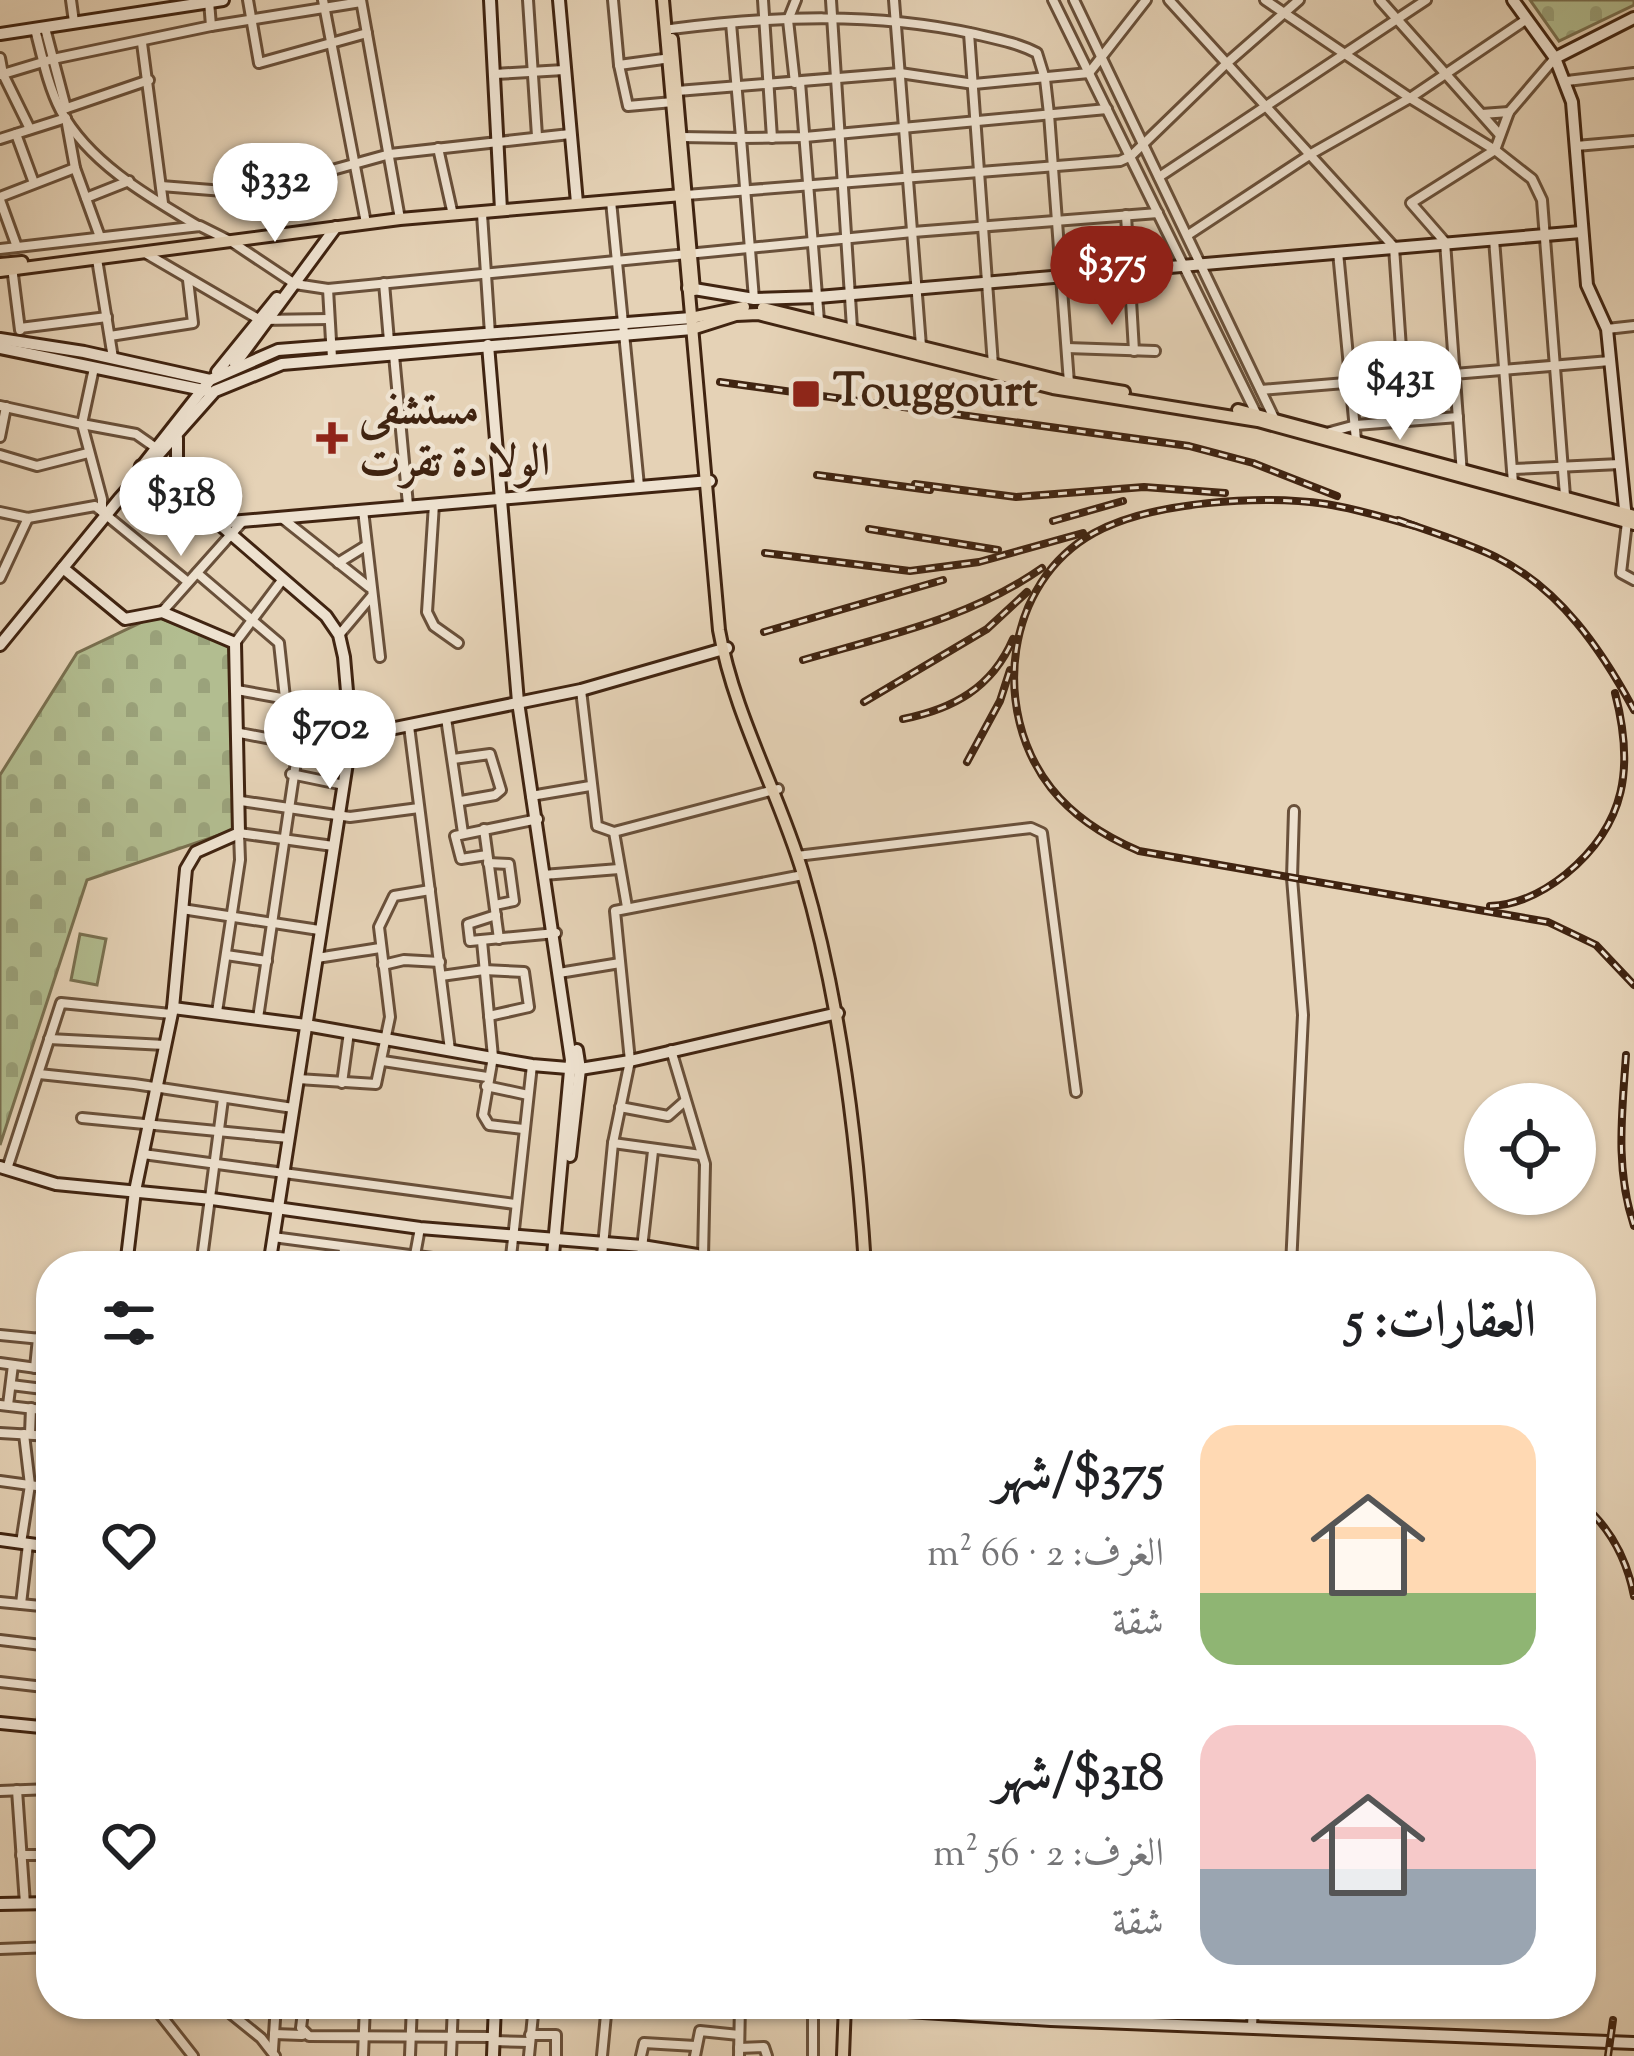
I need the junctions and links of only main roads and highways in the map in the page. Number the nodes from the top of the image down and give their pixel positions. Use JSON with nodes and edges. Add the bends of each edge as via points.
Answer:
{"nodes":[{"id":1,"x":666,"y":0,"type":"edge"},
{"id":2,"x":670,"y":58,"type":"junction"},
{"id":3,"x":675,"y":98,"type":"junction"},
{"id":4,"x":682,"y":195,"type":"junction"},
{"id":5,"x":206,"y":245,"type":"junction"},
{"id":6,"x":6,"y":267,"type":"edge"},
{"id":7,"x":695,"y":323,"type":"junction"},
{"id":8,"x":1257,"y":417,"type":"junction"},
{"id":9,"x":1275,"y":421,"type":"junction"},
{"id":10,"x":1462,"y":474,"type":"junction"},
{"id":11,"x":1630,"y":519,"type":"edge"},
{"id":12,"x":866,"y":1251,"type":"edge"},
{"id":13,"x":846,"y":2019,"type":"edge"},
{"id":14,"x":845,"y":2056,"type":"edge"}],
"edges":[{"from":1,"to":2,"type":"main road"},
{"from":1,"to":2,"type":"main road"},
{"from":2,"to":3,"type":"main road"},
{"from":3,"to":4,"type":"main road"},
{"from":3,"to":4,"type":"main road"},
{"from":4,"to":5,"type":"main road"},
{"from":4,"to":7,"type":"main road"},
{"from":5,"to":6,"type":"main road"},
{"from":5,"to":6,"type":"main road"},
{"from":7,"to":8,"type":"main road","via":[[758,314],[1061,390]]},
{"from":7,"to":8,"type":"main road","via":[[750,307],[1069,383]]},
{"from":7,"to":12,"type":"main road","via":[[724,648],[806,874],[864,1187]]},
{"from":8,"to":9,"type":"main road"},
{"from":9,"to":10,"type":"main road"},
{"from":9,"to":10,"type":"main road"},
{"from":10,"to":11,"type":"main road"},
{"from":10,"to":11,"type":"main road","via":[[1513,476]]},
{"from":13,"to":14,"type":"main road"}]}
